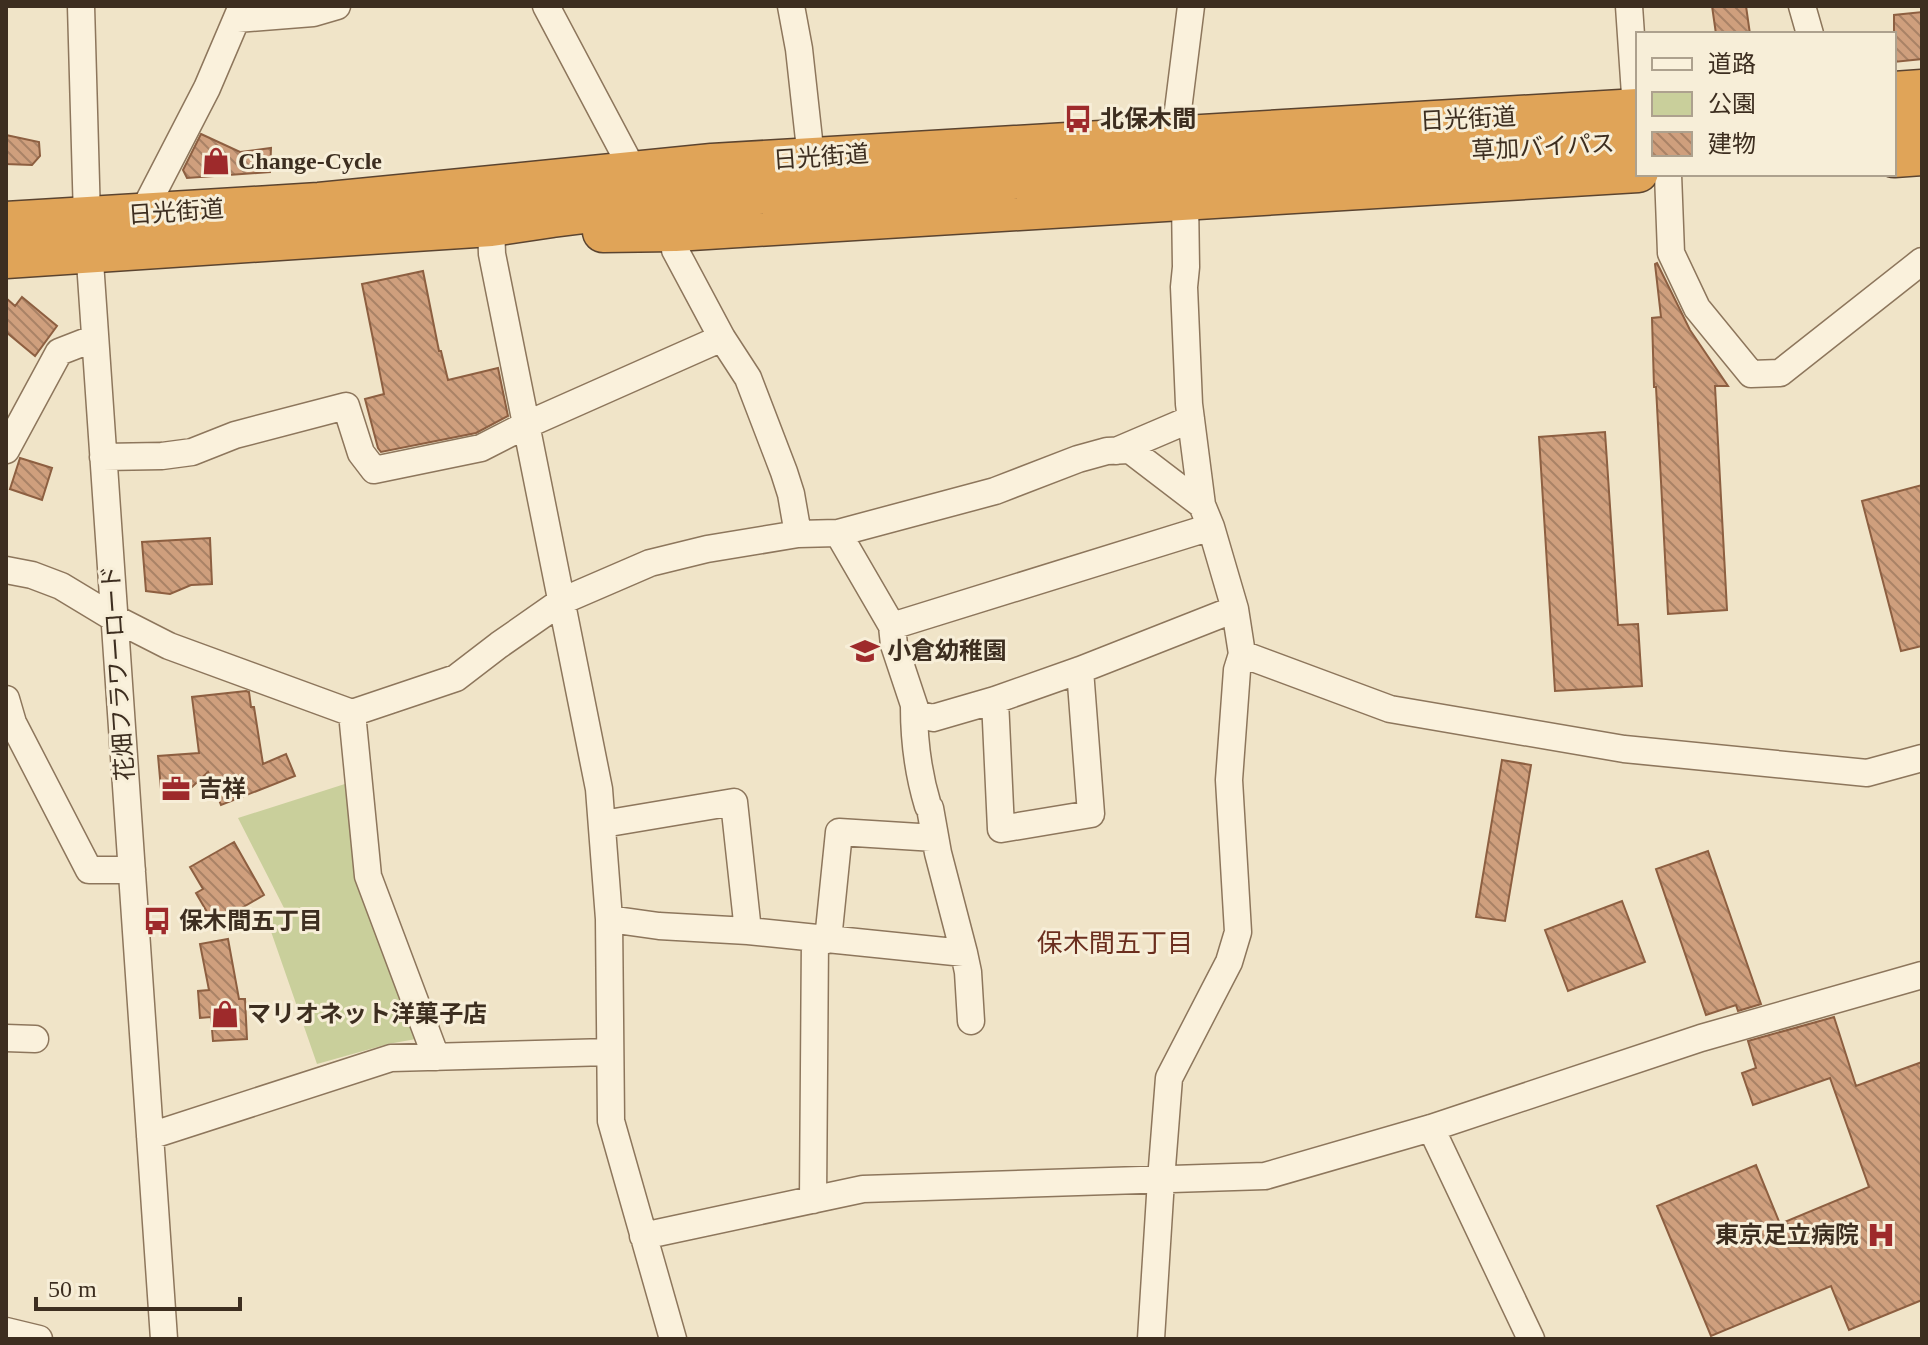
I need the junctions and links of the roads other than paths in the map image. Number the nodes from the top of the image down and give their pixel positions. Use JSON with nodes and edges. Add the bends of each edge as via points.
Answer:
{"nodes":[{"id":1,"x":81,"y":6,"type":"edge"},
{"id":2,"x":337,"y":6,"type":"edge"},
{"id":3,"x":546,"y":6,"type":"edge"},
{"id":4,"x":791,"y":6,"type":"edge"},
{"id":5,"x":1191,"y":6,"type":"edge"},
{"id":6,"x":1629,"y":6,"type":"edge"},
{"id":7,"x":1802,"y":6,"type":"edge"},
{"id":8,"x":240,"y":13,"type":"edge"},
{"id":9,"x":1809,"y":32,"type":"edge"},
{"id":10,"x":1922,"y":90,"type":"edge"},
{"id":11,"x":1896,"y":92,"type":"edge"},
{"id":12,"x":1636,"y":106,"type":"edge"},
{"id":13,"x":1636,"y":120,"type":"edge"},
{"id":14,"x":1636,"y":120,"type":"edge"},
{"id":15,"x":1922,"y":126,"type":"edge"},
{"id":16,"x":1896,"y":128,"type":"edge"},
{"id":17,"x":1180,"y":136,"type":"junction"},
{"id":18,"x":1447,"y":153,"type":"joint"},
{"id":19,"x":1922,"y":155,"type":"edge"},
{"id":20,"x":1896,"y":157,"type":"edge"},
{"id":21,"x":811,"y":158,"type":"junction"},
{"id":22,"x":633,"y":170,"type":"junction"},
{"id":23,"x":1636,"y":172,"type":"edge"},
{"id":24,"x":1668,"y":176,"type":"edge"},
{"id":25,"x":1185,"y":199,"type":"junction"},
{"id":26,"x":142,"y":214,"type":"junction"},
{"id":27,"x":6,"y":222,"type":"edge"},
{"id":28,"x":491,"y":226,"type":"junction"},
{"id":29,"x":675,"y":231,"type":"junction"},
{"id":30,"x":88,"y":236,"type":"junction"},
{"id":31,"x":6,"y":258,"type":"edge"},
{"id":32,"x":1922,"y":261,"type":"edge"},
{"id":33,"x":95,"y":338,"type":"junction"},
{"id":34,"x":722,"y":338,"type":"junction"},
{"id":35,"x":1191,"y":419,"type":"junction"},
{"id":36,"x":526,"y":425,"type":"junction"},
{"id":37,"x":6,"y":450,"type":"edge"},
{"id":38,"x":1116,"y":451,"type":"junction"},
{"id":39,"x":103,"y":457,"type":"junction"},
{"id":40,"x":1206,"y":516,"type":"junction"},
{"id":41,"x":838,"y":533,"type":"junction"},
{"id":42,"x":798,"y":534,"type":"junction"},
{"id":43,"x":6,"y":570,"type":"edge"},
{"id":44,"x":562,"y":601,"type":"junction"},
{"id":45,"x":1235,"y":609,"type":"junction"},
{"id":46,"x":114,"y":618,"type":"junction"},
{"id":47,"x":892,"y":626,"type":"junction"},
{"id":48,"x":1242,"y":654,"type":"junction"},
{"id":49,"x":1080,"y":670,"type":"junction"},
{"id":50,"x":995,"y":700,"type":"junction"},
{"id":51,"x":914,"y":707,"type":"junction"},
{"id":52,"x":352,"y":713,"type":"junction"},
{"id":53,"x":8,"y":715,"type":"edge"},
{"id":54,"x":1922,"y":758,"type":"edge"},
{"id":55,"x":603,"y":824,"type":"junction"},
{"id":56,"x":935,"y":838,"type":"junction"},
{"id":57,"x":132,"y":870,"type":"junction"},
{"id":58,"x":609,"y":919,"type":"junction"},
{"id":59,"x":748,"y":931,"type":"junction"},
{"id":60,"x":821,"y":939,"type":"junction"},
{"id":61,"x":964,"y":953,"type":"junction"},
{"id":62,"x":1922,"y":975,"type":"edge"},
{"id":63,"x":971,"y":1021,"type":"dead end"},
{"id":64,"x":6,"y":1038,"type":"edge"},
{"id":65,"x":35,"y":1039,"type":"dead end"},
{"id":66,"x":609,"y":1052,"type":"junction"},
{"id":67,"x":436,"y":1057,"type":"junction"},
{"id":68,"x":1431,"y":1128,"type":"junction"},
{"id":69,"x":150,"y":1136,"type":"junction"},
{"id":70,"x":1161,"y":1180,"type":"junction"},
{"id":71,"x":813,"y":1200,"type":"junction"},
{"id":72,"x":643,"y":1236,"type":"junction"},
{"id":73,"x":6,"y":1331,"type":"edge"},
{"id":74,"x":39,"y":1339,"type":"edge"},
{"id":75,"x":164,"y":1339,"type":"edge"},
{"id":76,"x":673,"y":1339,"type":"edge"},
{"id":77,"x":1151,"y":1339,"type":"edge"},
{"id":78,"x":1531,"y":1339,"type":"edge"}],
"edges":[{"from":1,"to":30,"type":"street","name":"花畑フラワーロード"},
{"from":2,"to":8,"type":"street","via":[[313,13]]},
{"from":3,"to":22,"type":"street"},
{"from":4,"to":21,"type":"street"},
{"from":5,"to":17,"type":"street","via":[[1178,110]]},
{"from":6,"to":12,"type":"street"},
{"from":7,"to":9,"type":"street"},
{"from":8,"to":26,"type":"street"},
{"from":10,"to":11,"type":"highway"},
{"from":13,"to":17,"type":"highway","name":"日光街道"},
{"from":14,"to":18,"type":"highway","name":"草加バイパス"},
{"from":15,"to":16,"type":"highway"},
{"from":17,"to":21,"type":"highway","name":"日光街道"},
{"from":18,"to":28,"type":"highway","name":"日光街道","via":[[728,195]]},
{"from":19,"to":20,"type":"highway"},
{"from":21,"to":22,"type":"highway","name":"日光街道"},
{"from":22,"to":26,"type":"highway","name":"日光街道","via":[[319,203]]},
{"from":23,"to":25,"type":"highway"},
{"from":24,"to":32,"type":"street","via":[[1671,253],[1697,308],[1751,374],[1780,373]]},
{"from":25,"to":29,"type":"highway"},
{"from":25,"to":35,"type":"street"},
{"from":26,"to":30,"type":"highway","name":"日光街道"},
{"from":27,"to":30,"type":"highway","name":"日光街道"},
{"from":28,"to":29,"type":"highway"},
{"from":28,"to":30,"type":"highway","name":"日光街道"},
{"from":28,"to":36,"type":"street"},
{"from":29,"to":34,"type":"street","via":[[675,250]]},
{"from":30,"to":31,"type":"highway","name":"日光街道"},
{"from":30,"to":33,"type":"street","name":"花畑フラワーロード"},
{"from":33,"to":37,"type":"street","via":[[59,352]]},
{"from":33,"to":39,"type":"street","name":"花畑フラワーロード"},
{"from":34,"to":36,"type":"street"},
{"from":34,"to":42,"type":"street","via":[[748,378],[771,436]]},
{"from":35,"to":38,"type":"street"},
{"from":35,"to":40,"type":"street"},
{"from":36,"to":39,"type":"street","via":[[481,448],[374,470],[361,453],[346,406],[192,452]]},
{"from":36,"to":44,"type":"street"},
{"from":38,"to":40,"type":"street","via":[[1130,450]]},
{"from":38,"to":41,"type":"street","via":[[1078,459],[995,491]]},
{"from":39,"to":46,"type":"street","name":"花畑フラワーロード"},
{"from":40,"to":45,"type":"street"},
{"from":40,"to":47,"type":"street"},
{"from":41,"to":42,"type":"street"},
{"from":41,"to":47,"type":"street"},
{"from":42,"to":44,"type":"street","via":[[650,563]]},
{"from":43,"to":46,"type":"street","via":[[61,586]]},
{"from":44,"to":52,"type":"street","via":[[456,678]]},
{"from":44,"to":55,"type":"street"},
{"from":45,"to":48,"type":"street"},
{"from":45,"to":49,"type":"street"},
{"from":46,"to":52,"type":"street","via":[[169,646]]},
{"from":46,"to":57,"type":"street","name":"花畑フラワーロード"},
{"from":47,"to":51,"type":"street"},
{"from":48,"to":54,"type":"street","via":[[1390,709],[1624,749],[1867,773]]},
{"from":48,"to":70,"type":"street","via":[[1229,780],[1238,932],[1229,962],[1169,1078]]},
{"from":49,"to":50,"type":"street"},
{"from":49,"to":50,"type":"street","via":[[1091,814],[1001,829]]},
{"from":50,"to":51,"type":"street","via":[[933,718],[917,714]]},
{"from":51,"to":56,"type":"street","via":[[920,779]]},
{"from":52,"to":67,"type":"street","via":[[368,876]]},
{"from":53,"to":57,"type":"street","via":[[89,870]]},
{"from":55,"to":58,"type":"street"},
{"from":55,"to":59,"type":"street","via":[[734,802]]},
{"from":56,"to":60,"type":"street","via":[[839,832]]},
{"from":56,"to":61,"type":"street"},
{"from":57,"to":69,"type":"street","name":"花畑フラワーロード"},
{"from":58,"to":59,"type":"street"},
{"from":58,"to":66,"type":"street"},
{"from":59,"to":60,"type":"street"},
{"from":60,"to":61,"type":"street"},
{"from":60,"to":71,"type":"street"},
{"from":61,"to":63,"type":"street"},
{"from":62,"to":68,"type":"street","via":[[1701,1038]]},
{"from":64,"to":65,"type":"street"},
{"from":66,"to":67,"type":"street"},
{"from":66,"to":72,"type":"street","via":[[611,1121]]},
{"from":67,"to":69,"type":"street","via":[[391,1058]]},
{"from":68,"to":70,"type":"street","via":[[1265,1176]]},
{"from":68,"to":78,"type":"street"},
{"from":69,"to":75,"type":"street","name":"花畑フラワーロード"},
{"from":70,"to":71,"type":"street","via":[[863,1189]]},
{"from":70,"to":77,"type":"street"},
{"from":71,"to":72,"type":"street"},
{"from":72,"to":76,"type":"street"},
{"from":73,"to":74,"type":"street"}]}
